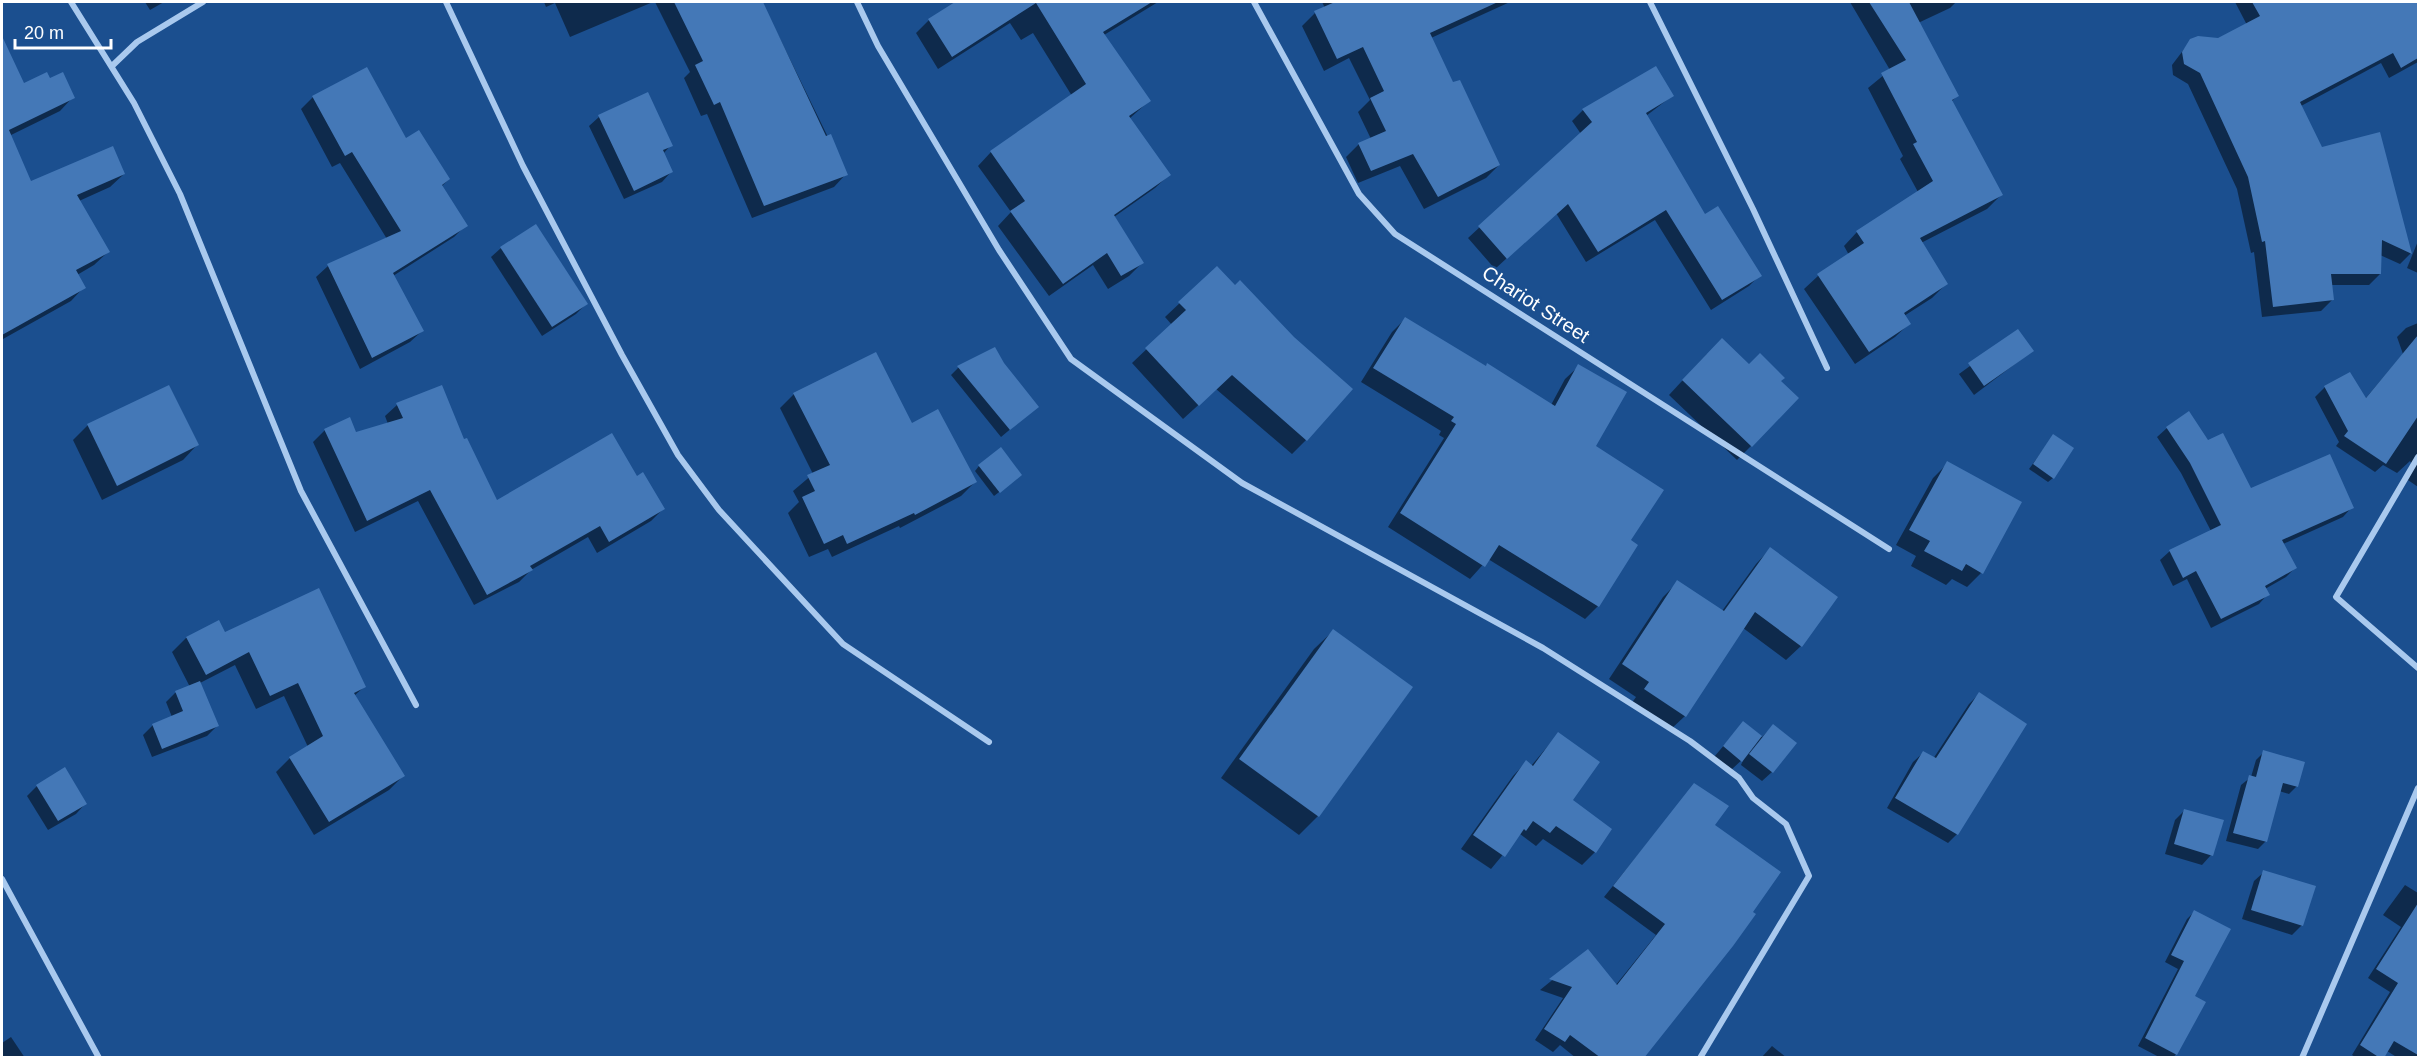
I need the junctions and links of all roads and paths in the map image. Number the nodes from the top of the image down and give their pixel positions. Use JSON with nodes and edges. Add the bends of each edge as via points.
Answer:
{"nodes":[{"id":1,"x":71,"y":2,"type":"edge"},
{"id":2,"x":203,"y":2,"type":"edge"},
{"id":3,"x":446,"y":2,"type":"edge"},
{"id":4,"x":857,"y":2,"type":"edge"},
{"id":5,"x":1254,"y":2,"type":"edge"},
{"id":6,"x":1650,"y":2,"type":"edge"},
{"id":7,"x":112,"y":66,"type":"junction"},
{"id":8,"x":1827,"y":368,"type":"dead end"},
{"id":9,"x":2418,"y":458,"type":"edge"},
{"id":10,"x":1889,"y":549,"type":"dead end"},
{"id":11,"x":2418,"y":668,"type":"edge"},
{"id":12,"x":416,"y":705,"type":"dead end"},
{"id":13,"x":989,"y":741,"type":"dead end"},
{"id":14,"x":2418,"y":788,"type":"edge"},
{"id":15,"x":2,"y":879,"type":"edge"},
{"id":16,"x":99,"y":1058,"type":"edge"},
{"id":17,"x":1700,"y":1058,"type":"edge"},
{"id":18,"x":2302,"y":1058,"type":"edge"}],
"edges":[{"from":1,"to":7,"type":"street"},
{"from":2,"to":7,"type":"street","via":[[138,42]]},
{"from":3,"to":13,"type":"street","via":[[529,176],[678,455],[719,510],[843,644]]},
{"from":4,"to":17,"type":"street","via":[[878,46],[999,250],[1071,359],[1242,483],[1544,648],[1690,741],[1739,778],[1754,798],[1786,824],[1809,876]]},
{"from":5,"to":10,"type":"street","name":"Chariot Street","via":[[1359,194],[1395,234]]},
{"from":6,"to":8,"type":"street"},
{"from":7,"to":12,"type":"street","via":[[180,194],[301,491]]},
{"from":9,"to":11,"type":"street","via":[[2336,597]]},
{"from":14,"to":18,"type":"street"},
{"from":15,"to":16,"type":"street"}]}
